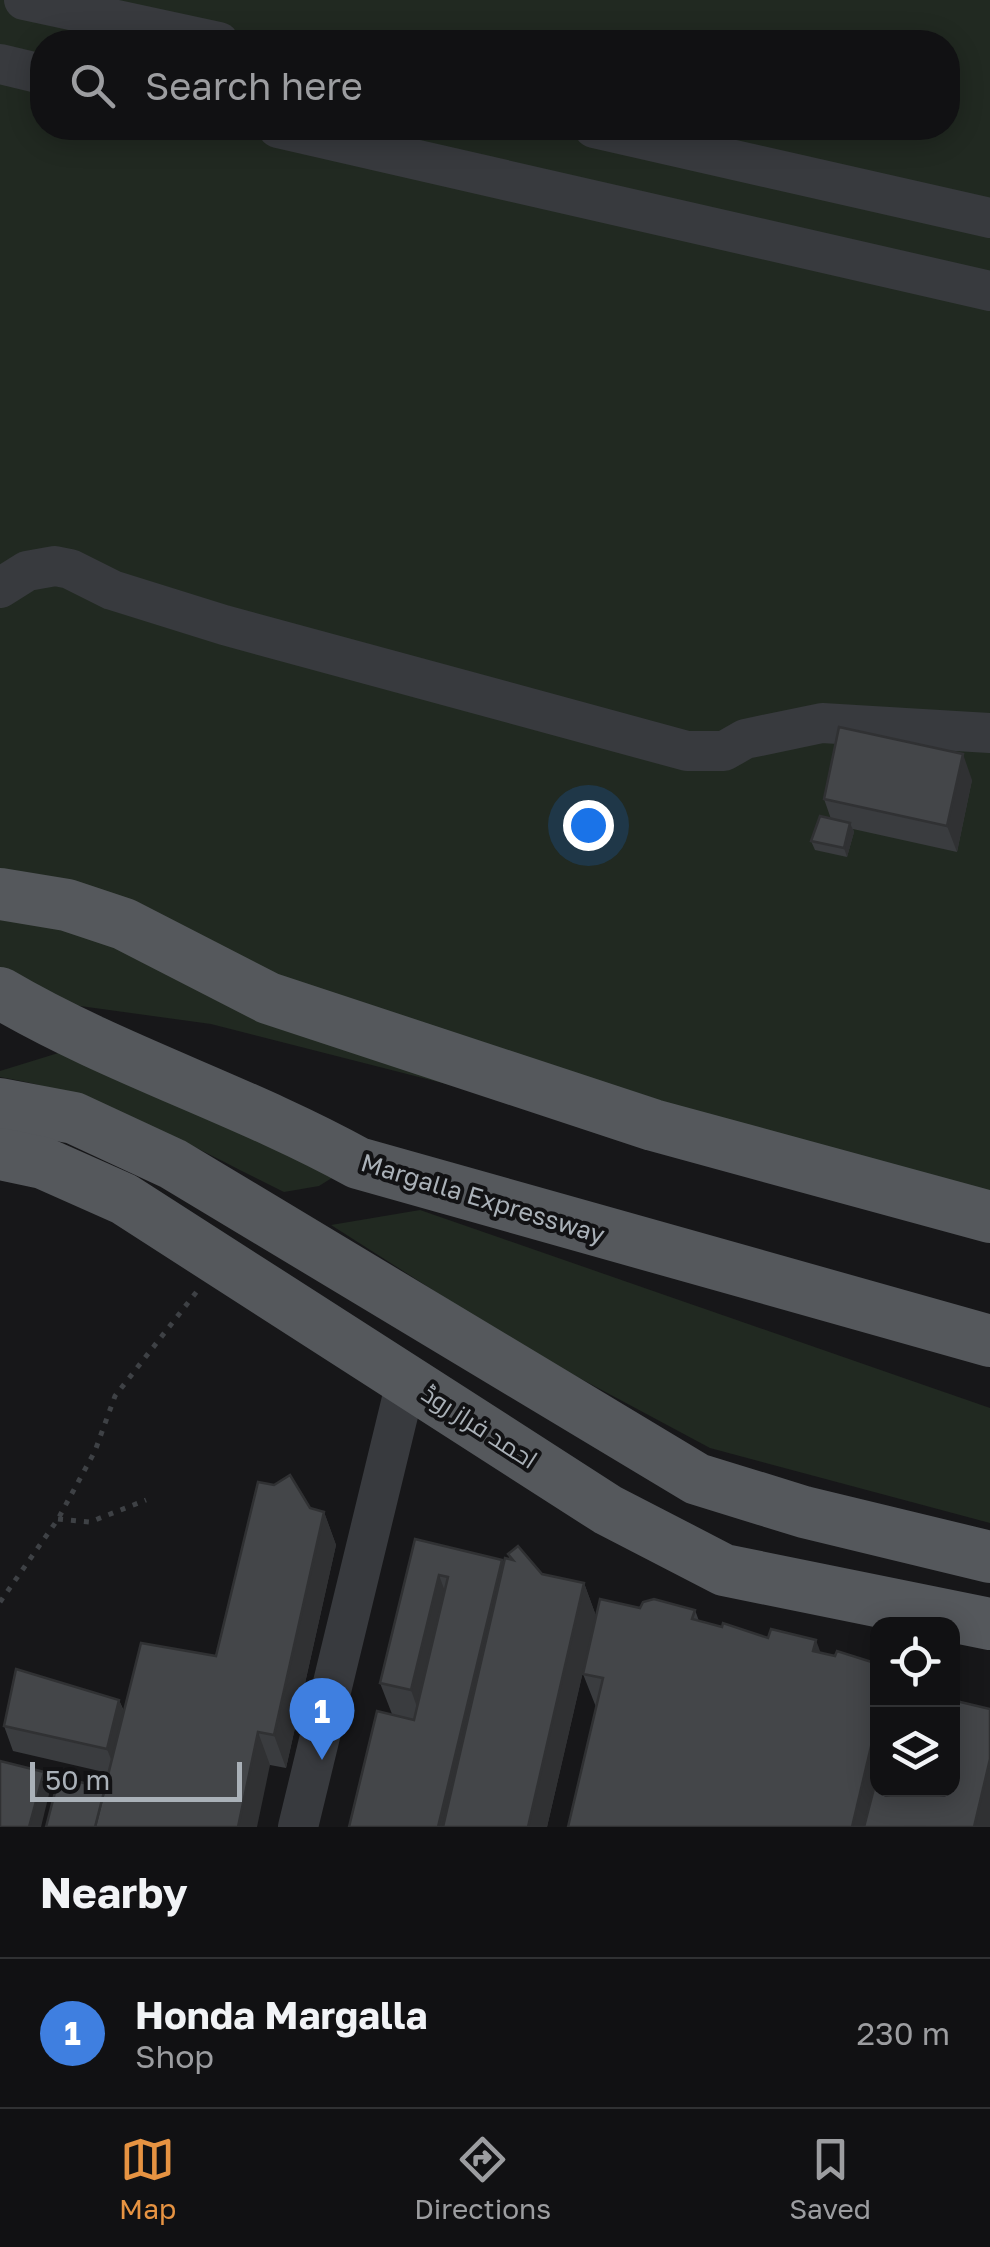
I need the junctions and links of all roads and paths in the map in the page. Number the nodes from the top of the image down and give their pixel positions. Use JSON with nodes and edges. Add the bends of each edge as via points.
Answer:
{"nodes":[{"id":1,"x":24,"y":0,"type":"edge"},
{"id":2,"x":163,"y":30,"type":"edge"},
{"id":3,"x":0,"y":64,"type":"edge"},
{"id":4,"x":30,"y":71,"type":"edge"},
{"id":5,"x":330,"y":140,"type":"edge"},
{"id":6,"x":647,"y":140,"type":"edge"},
{"id":7,"x":990,"y":218,"type":"edge"},
{"id":8,"x":990,"y":291,"type":"edge"},
{"id":9,"x":0,"y":588,"type":"edge"},
{"id":10,"x":990,"y":733,"type":"edge"},
{"id":11,"x":0,"y":894,"type":"edge"},
{"id":12,"x":0,"y":993,"type":"edge"},
{"id":13,"x":0,"y":1104,"type":"edge"},
{"id":14,"x":0,"y":1154,"type":"edge"},
{"id":15,"x":990,"y":1217,"type":"edge"},
{"id":16,"x":222,"y":1262,"type":"junction"},
{"id":17,"x":990,"y":1341,"type":"edge"},
{"id":18,"x":407,"y":1378,"type":"junction"},
{"id":19,"x":146,"y":1500,"type":"dead end"},
{"id":20,"x":58,"y":1519,"type":"junction"},
{"id":21,"x":990,"y":1556,"type":"edge"},
{"id":22,"x":0,"y":1602,"type":"edge"},
{"id":23,"x":990,"y":1624,"type":"edge"},
{"id":24,"x":298,"y":1827,"type":"edge"}],
"edges":[{"from":1,"to":2,"type":"street"},
{"from":3,"to":4,"type":"street"},
{"from":5,"to":8,"type":"street"},
{"from":6,"to":7,"type":"street"},
{"from":9,"to":10,"type":"street","via":[[27,571],[70,568],[112,590],[194,616],[687,751],[724,750],[822,723]]},
{"from":11,"to":15,"type":"main road","via":[[67,905],[124,924],[268,998],[653,1125]]},
{"from":12,"to":17,"type":"main road","name":"Margalla Expressway","via":[[53,1024],[292,1126],[358,1163]]},
{"from":13,"to":21,"type":"main road","via":[[74,1118],[173,1164],[697,1479]]},
{"from":14,"to":16,"type":"main road","name":"احمد فراز روڈ","via":[[43,1163],[124,1199]]},
{"from":16,"to":18,"type":"main road","name":"احمد فراز روڈ"},
{"from":16,"to":20,"type":"path","via":[[114,1396],[95,1452]]},
{"from":18,"to":23,"type":"main road","name":"احمد فراز روڈ","via":[[608,1510],[724,1570]]},
{"from":18,"to":24,"type":"street"},
{"from":19,"to":20,"type":"path","via":[[90,1522]]},
{"from":20,"to":22,"type":"path"}]}
